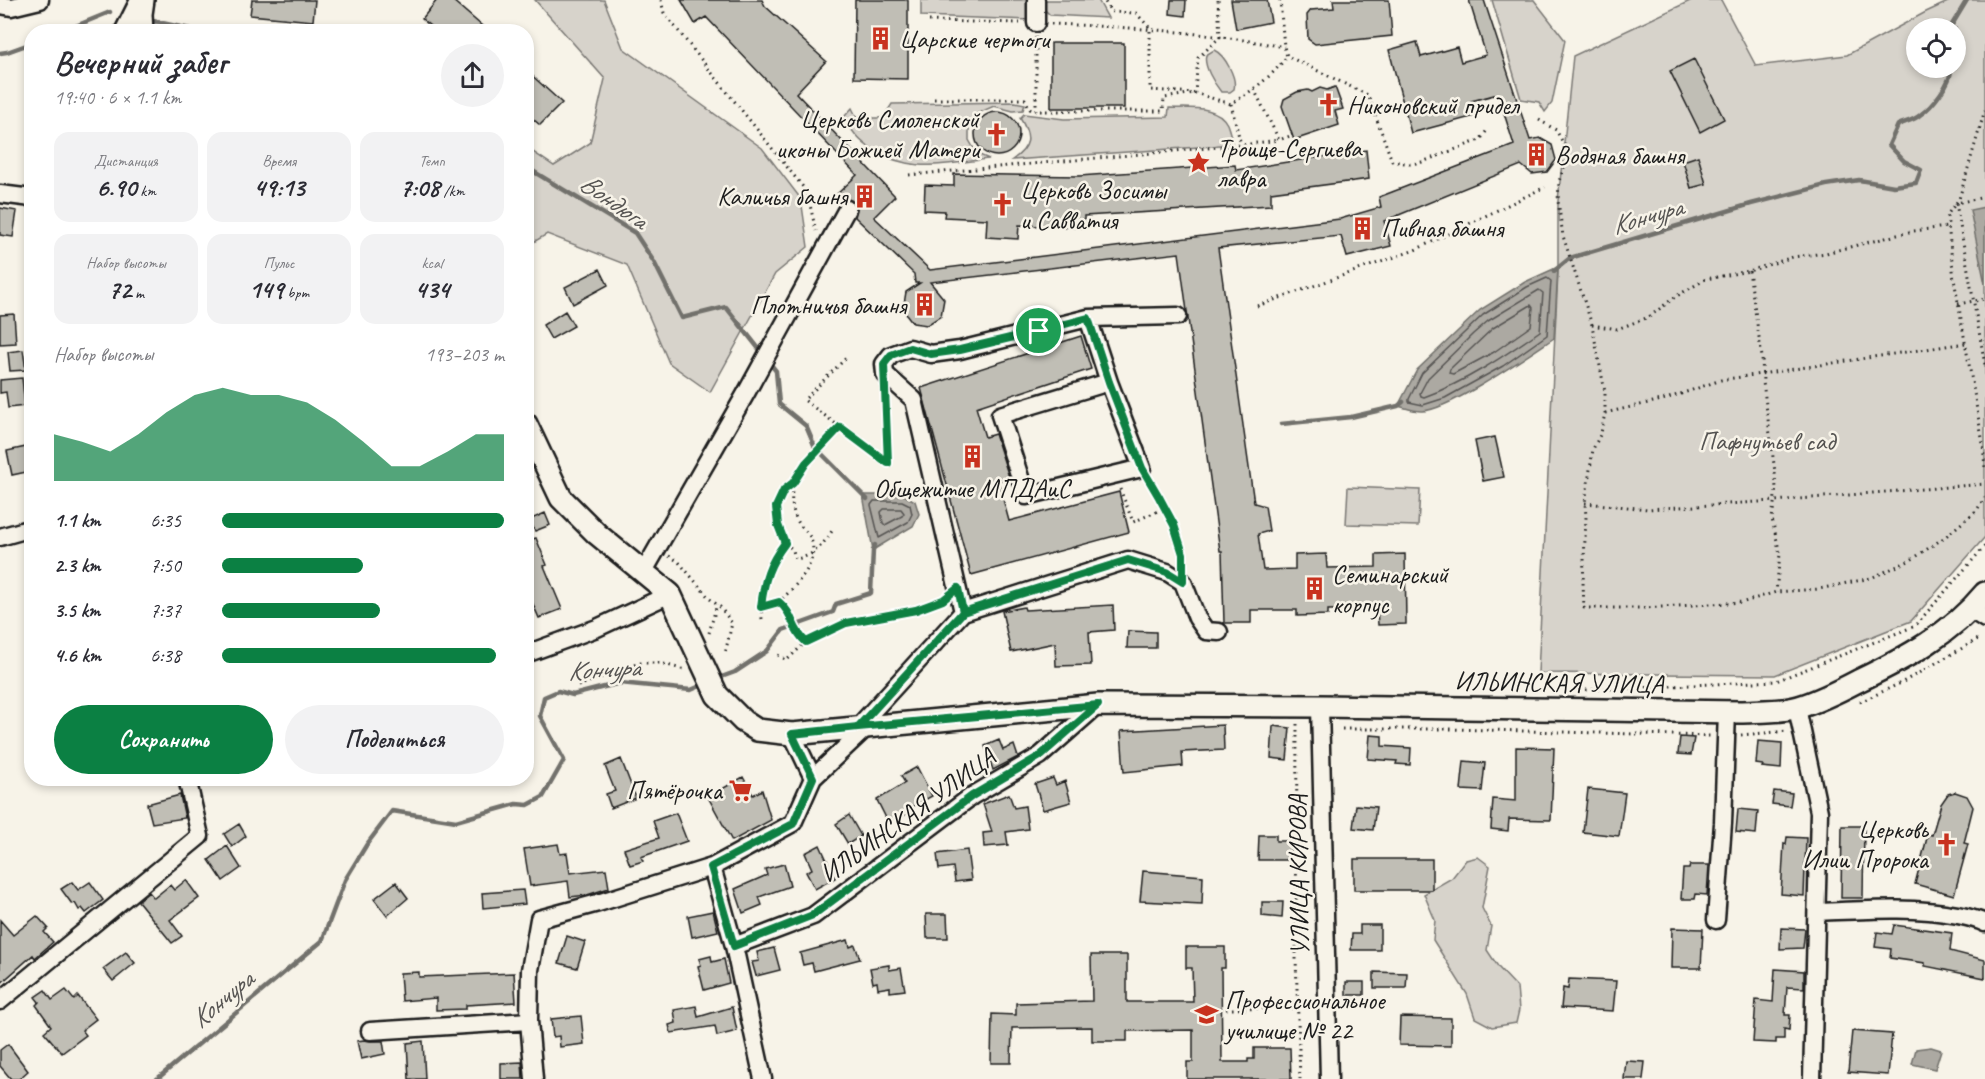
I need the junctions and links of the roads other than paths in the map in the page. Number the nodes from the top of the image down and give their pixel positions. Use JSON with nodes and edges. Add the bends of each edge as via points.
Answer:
{"nodes":[{"id":1,"x":40,"y":0,"type":"edge"},
{"id":2,"x":141,"y":0,"type":"edge"},
{"id":3,"x":1036,"y":0,"type":"edge"},
{"id":4,"x":0,"y":5,"type":"edge"},
{"id":5,"x":1036,"y":23,"type":"road end"},
{"id":6,"x":128,"y":24,"type":"edge"},
{"id":7,"x":142,"y":24,"type":"edge"},
{"id":8,"x":0,"y":194,"type":"edge"},
{"id":9,"x":24,"y":197,"type":"edge"},
{"id":10,"x":847,"y":209,"type":"dead end"},
{"id":11,"x":1178,"y":316,"type":"dead end"},
{"id":12,"x":1088,"y":318,"type":"junction"},
{"id":13,"x":1109,"y":382,"type":"junction"},
{"id":14,"x":534,"y":441,"type":"edge"},
{"id":15,"x":24,"y":530,"type":"edge"},
{"id":16,"x":0,"y":537,"type":"edge"},
{"id":17,"x":643,"y":573,"type":"junction"},
{"id":18,"x":1985,"y":593,"type":"edge"},
{"id":19,"x":670,"y":594,"type":"junction"},
{"id":20,"x":963,"y":612,"type":"junction"},
{"id":21,"x":1978,"y":614,"type":"edge"},
{"id":22,"x":1220,"y":632,"type":"dead end"},
{"id":23,"x":534,"y":651,"type":"edge"},
{"id":24,"x":1098,"y":705,"type":"junction"},
{"id":25,"x":1320,"y":706,"type":"junction"},
{"id":26,"x":1797,"y":708,"type":"junction"},
{"id":27,"x":1727,"y":712,"type":"junction"},
{"id":28,"x":863,"y":726,"type":"junction"},
{"id":29,"x":792,"y":734,"type":"junction"},
{"id":30,"x":813,"y":778,"type":"junction"},
{"id":31,"x":189,"y":786,"type":"edge"},
{"id":32,"x":711,"y":867,"type":"junction"},
{"id":33,"x":1818,"y":912,"type":"junction"},
{"id":34,"x":1716,"y":920,"type":"dead end"},
{"id":35,"x":1985,"y":923,"type":"edge"},
{"id":36,"x":734,"y":946,"type":"junction"},
{"id":37,"x":0,"y":1001,"type":"edge"},
{"id":38,"x":529,"y":1021,"type":"junction"},
{"id":39,"x":370,"y":1031,"type":"dead end"},
{"id":40,"x":534,"y":1079,"type":"edge"},
{"id":41,"x":763,"y":1079,"type":"edge"},
{"id":42,"x":1329,"y":1079,"type":"edge"},
{"id":43,"x":1812,"y":1079,"type":"edge"}],
"edges":[{"from":1,"to":4,"type":"street","via":[[11,7]]},
{"from":2,"to":6,"type":"street"},
{"from":2,"to":7,"type":"main road"},
{"from":3,"to":5,"type":"street"},
{"from":8,"to":9,"type":"street"},
{"from":10,"to":17,"type":"street"},
{"from":11,"to":12,"type":"street"},
{"from":12,"to":13,"type":"street"},
{"from":12,"to":20,"type":"street","via":[[960,350],[931,354],[910,348],[891,355],[884,364],[885,374],[914,400]]},
{"from":13,"to":13,"type":"street","via":[[1000,415],[1026,496],[1142,468]]},
{"from":14,"to":17,"type":"main road","via":[[561,498]]},
{"from":15,"to":16,"type":"street"},
{"from":17,"to":19,"type":"main road"},
{"from":18,"to":21,"type":"main road","name":"ИЛЬИНСКАЯ УЛИЦА"},
{"from":19,"to":23,"type":"street","via":[[597,628]]},
{"from":19,"to":29,"type":"main road","name":"ИЛЬИНСКАЯ УЛИЦА","via":[[695,667],[717,695],[743,722],[757,730]]},
{"from":20,"to":22,"type":"street","via":[[1128,560],[1167,572],[1183,582],[1206,631]]},
{"from":20,"to":28,"type":"street"},
{"from":21,"to":26,"type":"main road","name":"ИЛЬИНСКАЯ УЛИЦА","via":[[1959,621],[1899,662]]},
{"from":24,"to":25,"type":"main road","name":"ИЛЬИНСКАЯ УЛИЦА"},
{"from":24,"to":28,"type":"main road","name":"ИЛЬИНСКАЯ УЛИЦА"},
{"from":24,"to":36,"type":"street","name":"ИЛЬИНСКАЯ УЛИЦА","via":[[1040,756],[972,796],[813,915]]},
{"from":25,"to":27,"type":"main road","name":"ИЛЬИНСКАЯ УЛИЦА"},
{"from":25,"to":42,"type":"street","name":"УЛИЦА КИРОВА"},
{"from":26,"to":27,"type":"main road","name":"ИЛЬИНСКАЯ УЛИЦА"},
{"from":26,"to":33,"type":"street","via":[[1819,812]]},
{"from":27,"to":34,"type":"street"},
{"from":28,"to":29,"type":"main road","name":"ИЛЬИНСКАЯ УЛИЦА"},
{"from":28,"to":30,"type":"street"},
{"from":29,"to":30,"type":"street"},
{"from":30,"to":32,"type":"street","via":[[793,824]]},
{"from":31,"to":37,"type":"street","via":[[200,836]]},
{"from":32,"to":36,"type":"street"},
{"from":32,"to":38,"type":"street","via":[[539,919],[530,970]]},
{"from":33,"to":35,"type":"street","via":[[1920,909]]},
{"from":33,"to":43,"type":"street"},
{"from":36,"to":41,"type":"street"},
{"from":38,"to":39,"type":"street"},
{"from":38,"to":40,"type":"street"}]}
